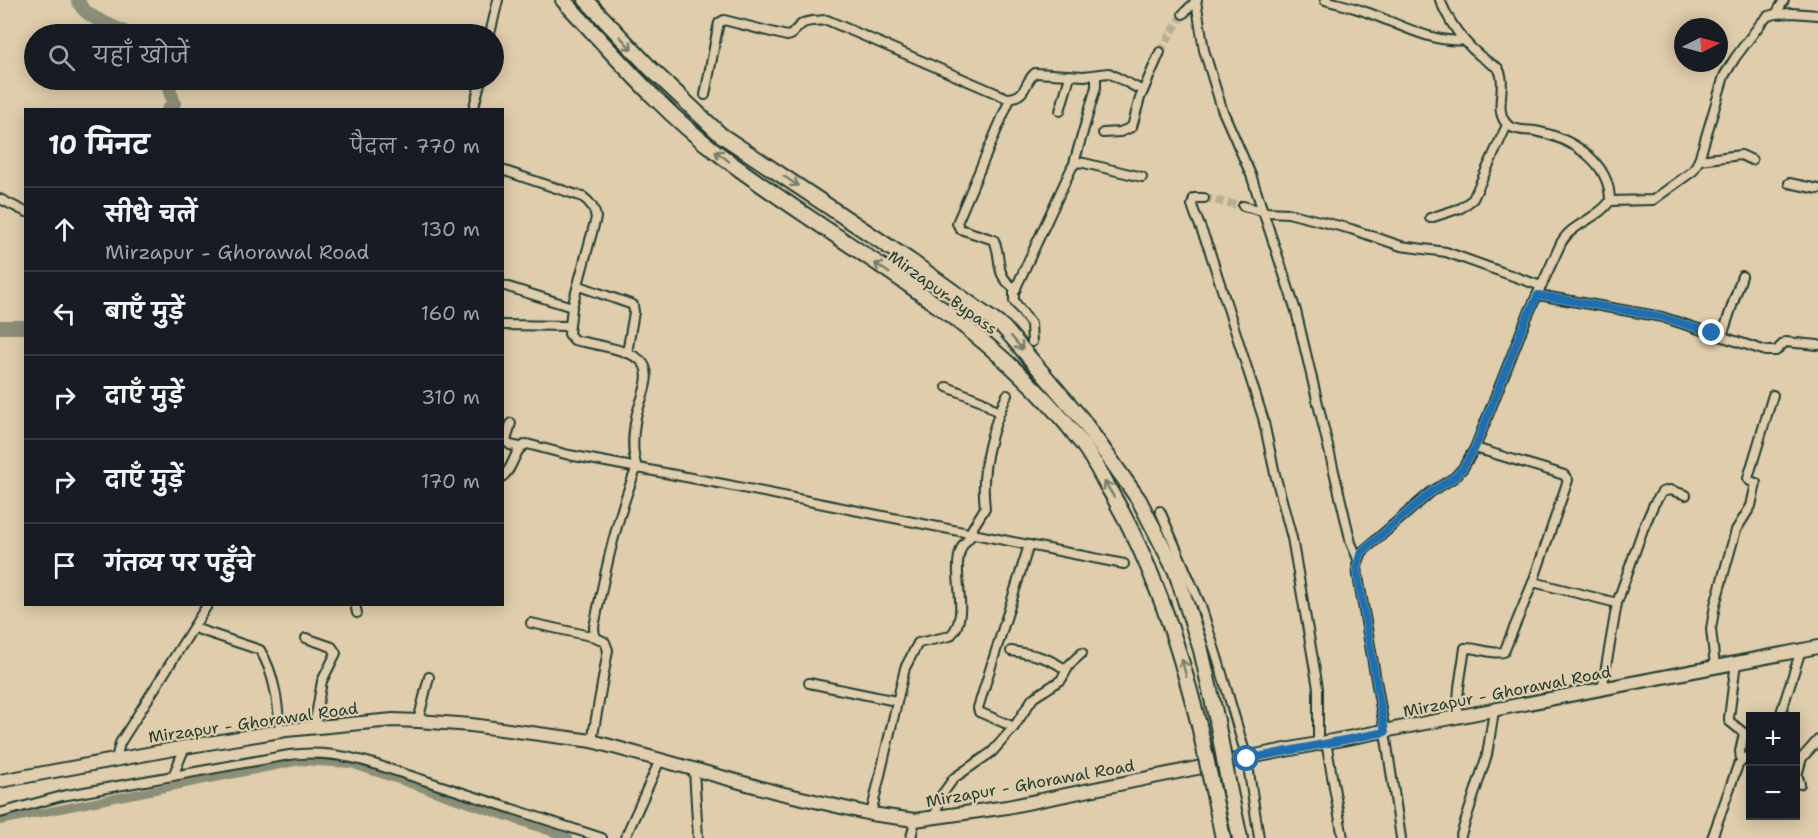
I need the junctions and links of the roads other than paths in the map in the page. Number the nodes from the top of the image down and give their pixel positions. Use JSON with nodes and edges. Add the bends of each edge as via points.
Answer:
{"nodes":[{"id":1,"x":498,"y":0,"type":"edge"},
{"id":2,"x":563,"y":0,"type":"edge"},
{"id":3,"x":586,"y":0,"type":"edge"},
{"id":4,"x":1196,"y":0,"type":"edge"},
{"id":5,"x":1325,"y":0,"type":"edge"},
{"id":6,"x":1440,"y":0,"type":"edge"},
{"id":7,"x":1784,"y":0,"type":"edge"},
{"id":8,"x":1342,"y":2,"type":"edge"},
{"id":9,"x":1183,"y":14,"type":"tunnel mouth"},
{"id":10,"x":1776,"y":14,"type":"junction"},
{"id":11,"x":1818,"y":15,"type":"edge"},
{"id":12,"x":492,"y":24,"type":"edge"},
{"id":13,"x":1464,"y":40,"type":"junction"},
{"id":14,"x":1160,"y":52,"type":"tunnel mouth"},
{"id":15,"x":1070,"y":76,"type":"junction"},
{"id":16,"x":1096,"y":76,"type":"junction"},
{"id":17,"x":478,"y":90,"type":"edge"},
{"id":18,"x":1143,"y":91,"type":"junction"},
{"id":19,"x":705,"y":95,"type":"dead end"},
{"id":20,"x":1010,"y":99,"type":"junction"},
{"id":21,"x":474,"y":108,"type":"edge"},
{"id":22,"x":1060,"y":111,"type":"dead end"},
{"id":23,"x":1507,"y":125,"type":"junction"},
{"id":24,"x":1103,"y":133,"type":"dead end"},
{"id":25,"x":1699,"y":160,"type":"junction"},
{"id":26,"x":1752,"y":160,"type":"dead end"},
{"id":27,"x":1074,"y":164,"type":"junction"},
{"id":28,"x":504,"y":171,"type":"edge"},
{"id":29,"x":1142,"y":177,"type":"dead end"},
{"id":30,"x":1789,"y":183,"type":"dead end"},
{"id":31,"x":1818,"y":189,"type":"edge"},
{"id":32,"x":1204,"y":198,"type":"dead end"},
{"id":33,"x":0,"y":199,"type":"edge"},
{"id":34,"x":1610,"y":201,"type":"junction"},
{"id":35,"x":1243,"y":206,"type":"tunnel mouth"},
{"id":36,"x":1261,"y":210,"type":"junction"},
{"id":37,"x":24,"y":211,"type":"edge"},
{"id":38,"x":1430,"y":218,"type":"dead end"},
{"id":39,"x":1742,"y":276,"type":"dead end"},
{"id":40,"x":504,"y":286,"type":"edge"},
{"id":41,"x":579,"y":286,"type":"junction"},
{"id":42,"x":1541,"y":286,"type":"junction"},
{"id":43,"x":1016,"y":289,"type":"junction"},
{"id":44,"x":1538,"y":295,"type":"junction"},
{"id":45,"x":572,"y":307,"type":"junction"},
{"id":46,"x":504,"y":325,"type":"edge"},
{"id":47,"x":569,"y":326,"type":"junction"},
{"id":48,"x":1722,"y":336,"type":"junction"},
{"id":49,"x":1032,"y":342,"type":"dead end"},
{"id":50,"x":1818,"y":345,"type":"edge"},
{"id":51,"x":627,"y":353,"type":"junction"},
{"id":52,"x":947,"y":387,"type":"dead end"},
{"id":53,"x":1007,"y":395,"type":"dead end"},
{"id":54,"x":1773,"y":396,"type":"dead end"},
{"id":55,"x":999,"y":412,"type":"junction"},
{"id":56,"x":511,"y":423,"type":"dead end"},
{"id":57,"x":520,"y":447,"type":"junction"},
{"id":58,"x":1475,"y":448,"type":"junction"},
{"id":59,"x":637,"y":467,"type":"junction"},
{"id":60,"x":504,"y":476,"type":"edge"},
{"id":61,"x":1686,"y":495,"type":"dead end"},
{"id":62,"x":1160,"y":511,"type":"dead end"},
{"id":63,"x":973,"y":534,"type":"junction"},
{"id":64,"x":1029,"y":545,"type":"junction"},
{"id":65,"x":1358,"y":559,"type":"junction"},
{"id":66,"x":1124,"y":564,"type":"dead end"},
{"id":67,"x":1533,"y":582,"type":"junction"},
{"id":68,"x":1617,"y":603,"type":"junction"},
{"id":69,"x":207,"y":606,"type":"edge"},
{"id":70,"x":531,"y":623,"type":"dead end"},
{"id":71,"x":194,"y":628,"type":"junction"},
{"id":72,"x":595,"y":637,"type":"junction"},
{"id":73,"x":306,"y":638,"type":"dead end"},
{"id":74,"x":1818,"y":647,"type":"edge"},
{"id":75,"x":1801,"y":650,"type":"junction"},
{"id":76,"x":1011,"y":651,"type":"dead end"},
{"id":77,"x":1082,"y":652,"type":"dead end"},
{"id":78,"x":1736,"y":662,"type":"junction"},
{"id":79,"x":1715,"y":666,"type":"junction"},
{"id":80,"x":1066,"y":670,"type":"junction"},
{"id":81,"x":429,"y":676,"type":"dead end"},
{"id":82,"x":809,"y":683,"type":"dead end"},
{"id":83,"x":1602,"y":690,"type":"junction"},
{"id":84,"x":896,"y":701,"type":"junction"},
{"id":85,"x":1494,"y":711,"type":"junction"},
{"id":86,"x":1782,"y":712,"type":"edge"},
{"id":87,"x":1457,"y":717,"type":"junction"},
{"id":88,"x":418,"y":721,"type":"junction"},
{"id":89,"x":314,"y":727,"type":"junction"},
{"id":90,"x":1014,"y":727,"type":"junction"},
{"id":91,"x":280,"y":731,"type":"junction"},
{"id":92,"x":1385,"y":732,"type":"junction"},
{"id":93,"x":1818,"y":740,"type":"edge"},
{"id":94,"x":592,"y":741,"type":"junction"},
{"id":95,"x":1322,"y":743,"type":"junction"},
{"id":96,"x":185,"y":747,"type":"junction"},
{"id":97,"x":116,"y":759,"type":"junction"},
{"id":98,"x":1247,"y":759,"type":"junction"},
{"id":99,"x":1746,"y":759,"type":"edge"},
{"id":100,"x":660,"y":760,"type":"junction"},
{"id":101,"x":1741,"y":760,"type":"junction"},
{"id":102,"x":1799,"y":766,"type":"edge"},
{"id":103,"x":694,"y":770,"type":"junction"},
{"id":104,"x":172,"y":776,"type":"junction"},
{"id":105,"x":0,"y":781,"type":"edge"},
{"id":106,"x":0,"y":813,"type":"edge"},
{"id":107,"x":871,"y":814,"type":"junction"},
{"id":108,"x":934,"y":818,"type":"junction"},
{"id":109,"x":915,"y":820,"type":"junction"},
{"id":110,"x":602,"y":838,"type":"edge"},
{"id":111,"x":625,"y":838,"type":"edge"},
{"id":112,"x":698,"y":838,"type":"edge"},
{"id":113,"x":910,"y":838,"type":"edge"},
{"id":114,"x":1223,"y":838,"type":"edge"},
{"id":115,"x":1240,"y":838,"type":"edge"},
{"id":116,"x":1259,"y":838,"type":"edge"},
{"id":117,"x":1343,"y":838,"type":"edge"},
{"id":118,"x":1401,"y":838,"type":"edge"},
{"id":119,"x":1460,"y":838,"type":"edge"},
{"id":120,"x":1712,"y":838,"type":"edge"}],
"edges":[{"from":1,"to":12,"type":"street"},
{"from":114,"to":2,"type":"highway","name":"Mirzapur Bypass","one_way":true,"bridge":true,"via":[[1200,725],[1158,587],[1124,513],[1084,446],[1029,382],[970,329],[718,154],[675,117]]},
{"from":3,"to":115,"type":"highway","one_way":true,"bridge":true,"via":[[651,69],[722,135],[1004,328],[1081,418],[1139,500],[1176,572],[1201,650]]},
{"from":4,"to":9,"type":"street"},
{"from":4,"to":36,"type":"street","via":[[1213,80]]},
{"from":5,"to":8,"type":"street"},
{"from":6,"to":13,"type":"street"},
{"from":7,"to":10,"type":"street"},
{"from":8,"to":13,"type":"street","via":[[1440,39]]},
{"from":10,"to":11,"type":"street"},
{"from":10,"to":25,"type":"street","via":[[1761,23],[1724,76]]},
{"from":13,"to":23,"type":"street","via":[[1473,52],[1501,72],[1502,110]]},
{"from":14,"to":18,"type":"street"},
{"from":15,"to":16,"type":"street"},
{"from":15,"to":20,"type":"street","via":[[1035,73],[1022,93]]},
{"from":15,"to":22,"type":"street"},
{"from":16,"to":18,"type":"street","via":[[1109,73]]},
{"from":16,"to":27,"type":"street"},
{"from":17,"to":21,"type":"street"},
{"from":18,"to":24,"type":"street","via":[[1132,127]]},
{"from":19,"to":20,"type":"street","via":[[721,21],[735,21],[787,36],[804,22],[827,20]]},
{"from":20,"to":43,"type":"street","via":[[957,223],[960,229],[994,240],[1001,276]]},
{"from":23,"to":34,"type":"street","via":[[1559,138],[1594,160],[1609,184]]},
{"from":23,"to":38,"type":"street","via":[[1473,199],[1461,208]]},
{"from":25,"to":26,"type":"street","via":[[1741,155]]},
{"from":25,"to":34,"type":"street","via":[[1693,171],[1653,200]]},
{"from":27,"to":29,"type":"street"},
{"from":27,"to":43,"type":"street"},
{"from":28,"to":41,"type":"street","via":[[583,197],[595,212],[595,227]]},
{"from":30,"to":31,"type":"street"},
{"from":32,"to":95,"type":"street","via":[[1194,198],[1192,205],[1263,418],[1292,538],[1318,688]]},
{"from":33,"to":37,"type":"street"},
{"from":34,"to":42,"type":"street","via":[[1566,234]]},
{"from":35,"to":36,"type":"street"},
{"from":36,"to":42,"type":"street","via":[[1351,228],[1401,246],[1446,252]]},
{"from":36,"to":65,"type":"street","via":[[1296,311]]},
{"from":39,"to":48,"type":"street"},
{"from":40,"to":45,"type":"street"},
{"from":41,"to":45,"type":"street"},
{"from":41,"to":51,"type":"street","via":[[633,305]]},
{"from":42,"to":44,"type":"street"},
{"from":43,"to":49,"type":"street","via":[[1014,301],[1029,319]]},
{"from":44,"to":48,"type":"street","via":[[1662,317]]},
{"from":44,"to":58,"type":"street"},
{"from":45,"to":47,"type":"street"},
{"from":46,"to":47,"type":"street"},
{"from":47,"to":51,"type":"street","via":[[574,340]]},
{"from":48,"to":50,"type":"street","via":[[1770,352],[1785,342]]},
{"from":51,"to":59,"type":"street","via":[[646,368],[634,433],[633,457]]},
{"from":52,"to":55,"type":"street"},
{"from":53,"to":55,"type":"street"},
{"from":54,"to":79,"type":"street","via":[[1749,478],[1756,483],[1754,495],[1736,530],[1715,605],[1711,629]]},
{"from":55,"to":63,"type":"street","via":[[986,465],[985,508],[972,529]]},
{"from":56,"to":57,"type":"street","via":[[506,441]]},
{"from":57,"to":59,"type":"street","via":[[527,444]]},
{"from":57,"to":60,"type":"street"},
{"from":58,"to":65,"type":"street","via":[[1455,477],[1431,492]]},
{"from":58,"to":67,"type":"street","via":[[1564,475],[1568,480]]},
{"from":59,"to":63,"type":"street"},
{"from":59,"to":72,"type":"street","via":[[611,549]]},
{"from":61,"to":68,"type":"street","via":[[1662,492],[1654,504]]},
{"from":62,"to":98,"type":"street","via":[[1201,606]]},
{"from":63,"to":64,"type":"street"},
{"from":63,"to":84,"type":"street","via":[[958,559],[960,611],[954,632],[918,643],[904,668]]},
{"from":64,"to":66,"type":"street"},
{"from":64,"to":90,"type":"street","via":[[978,708]]},
{"from":65,"to":92,"type":"street"},
{"from":67,"to":68,"type":"street"},
{"from":67,"to":87,"type":"street","via":[[1504,652],[1465,648]]},
{"from":68,"to":83,"type":"street"},
{"from":69,"to":71,"type":"street"},
{"from":70,"to":72,"type":"street"},
{"from":71,"to":91,"type":"street","via":[[260,650],[272,676]]},
{"from":71,"to":97,"type":"street","via":[[120,743]]},
{"from":72,"to":94,"type":"street","via":[[605,642],[608,650]]},
{"from":73,"to":89,"type":"street","via":[[332,647],[336,653],[322,681]]},
{"from":74,"to":75,"type":"main road","name":"Mirzapur - Ghorawal Road"},
{"from":75,"to":78,"type":"main road","name":"Mirzapur - Ghorawal Road"},
{"from":75,"to":86,"type":"street"},
{"from":76,"to":80,"type":"street","via":[[1036,655]]},
{"from":77,"to":80,"type":"street"},
{"from":78,"to":79,"type":"main road","name":"Mirzapur - Ghorawal Road"},
{"from":78,"to":101,"type":"street","via":[[1729,718],[1744,733]]},
{"from":79,"to":83,"type":"main road","name":"Mirzapur - Ghorawal Road"},
{"from":80,"to":90,"type":"street","via":[[1061,680],[1033,698]]},
{"from":81,"to":88,"type":"street"},
{"from":82,"to":84,"type":"street"},
{"from":83,"to":85,"type":"main road","name":"Mirzapur - Ghorawal Road"},
{"from":84,"to":107,"type":"street"},
{"from":85,"to":87,"type":"main road","name":"Mirzapur - Ghorawal Road"},
{"from":85,"to":119,"type":"street","via":[[1487,755]]},
{"from":87,"to":92,"type":"main road","name":"Mirzapur - Ghorawal Road"},
{"from":88,"to":89,"type":"main road","name":"Mirzapur - Ghorawal Road"},
{"from":88,"to":94,"type":"main road","name":"Mirzapur - Ghorawal Road"},
{"from":89,"to":91,"type":"main road","name":"Mirzapur - Ghorawal Road"},
{"from":90,"to":108,"type":"street","via":[[992,752],[954,778],[940,796]]},
{"from":91,"to":96,"type":"main road","name":"Mirzapur - Ghorawal Road"},
{"from":92,"to":95,"type":"main road","name":"Mirzapur - Ghorawal Road"},
{"from":92,"to":118,"type":"street"},
{"from":93,"to":102,"type":"street"},
{"from":94,"to":100,"type":"main road","name":"Mirzapur - Ghorawal Road"},
{"from":95,"to":98,"type":"main road","name":"Mirzapur - Ghorawal Road"},
{"from":95,"to":117,"type":"street"},
{"from":96,"to":97,"type":"main road","name":"Mirzapur - Ghorawal Road"},
{"from":96,"to":104,"type":"street"},
{"from":97,"to":105,"type":"main road","name":"Mirzapur - Ghorawal Road"},
{"from":98,"to":108,"type":"main road","name":"Mirzapur - Ghorawal Road"},
{"from":98,"to":116,"type":"street"},
{"from":99,"to":101,"type":"street"},
{"from":100,"to":103,"type":"main road","name":"Mirzapur - Ghorawal Road"},
{"from":100,"to":111,"type":"street"},
{"from":101,"to":120,"type":"street"},
{"from":103,"to":107,"type":"main road","name":"Mirzapur - Ghorawal Road"},
{"from":103,"to":112,"type":"street"},
{"from":104,"to":106,"type":"street","via":[[62,796]]},
{"from":104,"to":110,"type":"street","via":[[289,755],[324,753],[374,764]]},
{"from":107,"to":109,"type":"main road","name":"Mirzapur - Ghorawal Road"},
{"from":108,"to":109,"type":"main road","name":"Mirzapur - Ghorawal Road"},
{"from":109,"to":113,"type":"street"}]}
